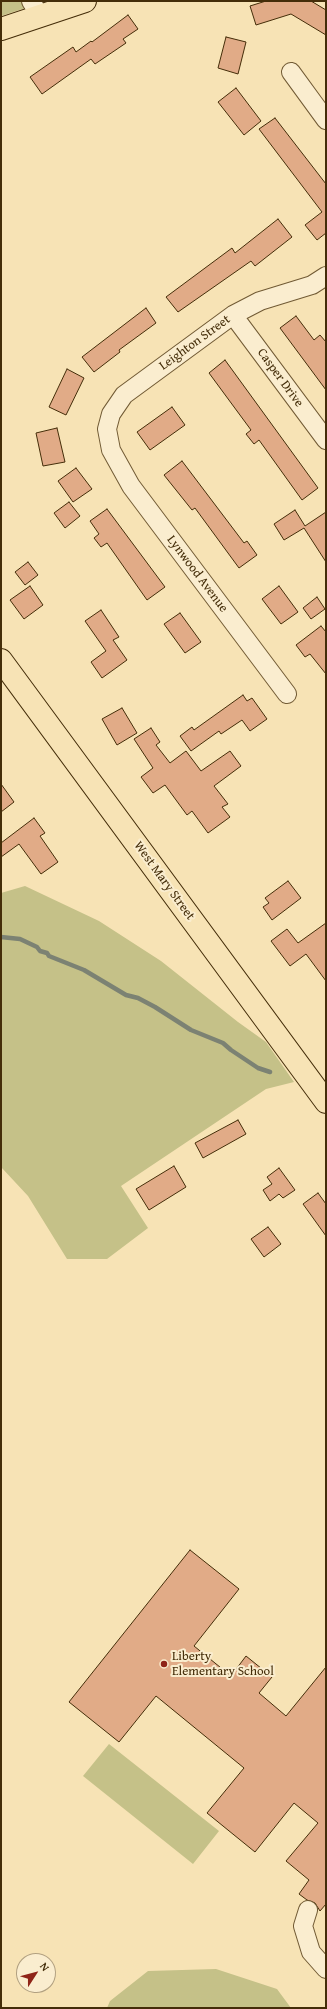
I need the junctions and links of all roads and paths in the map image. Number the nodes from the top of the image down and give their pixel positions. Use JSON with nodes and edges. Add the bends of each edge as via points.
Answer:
{"nodes":[{"id":1,"x":85,"y":1,"type":"edge"},
{"id":2,"x":36,"y":8,"type":"edge"},
{"id":3,"x":1,"y":29,"type":"edge"},
{"id":4,"x":291,"y":72,"type":"dead end"},
{"id":5,"x":326,"y":120,"type":"edge"},
{"id":6,"x":326,"y":276,"type":"edge"},
{"id":7,"x":233,"y":315,"type":"junction"},
{"id":8,"x":326,"y":440,"type":"edge"},
{"id":9,"x":110,"y":450,"type":"joint"},
{"id":10,"x":1,"y":660,"type":"edge"},
{"id":11,"x":287,"y":694,"type":"dead end"},
{"id":12,"x":326,"y":1102,"type":"edge"},
{"id":13,"x":308,"y":1910,"type":"dead end"},
{"id":14,"x":326,"y":1969,"type":"edge"}],
"edges":[{"from":1,"to":2,"type":"main road"},
{"from":2,"to":3,"type":"main road"},
{"from":4,"to":5,"type":"street"},
{"from":6,"to":7,"type":"street","name":"Leighton Street","via":[[312,285],[260,301]]},
{"from":7,"to":8,"type":"street","name":"Casper Drive"},
{"from":7,"to":9,"type":"street","name":"Leighton Street","via":[[124,395],[111,414],[107,429]]},
{"from":9,"to":11,"type":"street","name":"Lynwood Avenue","via":[[154,518]]},
{"from":10,"to":12,"type":"main road","name":"West Mary Street"},
{"from":13,"to":14,"type":"street","via":[[303,1926],[312,1952]]}]}
